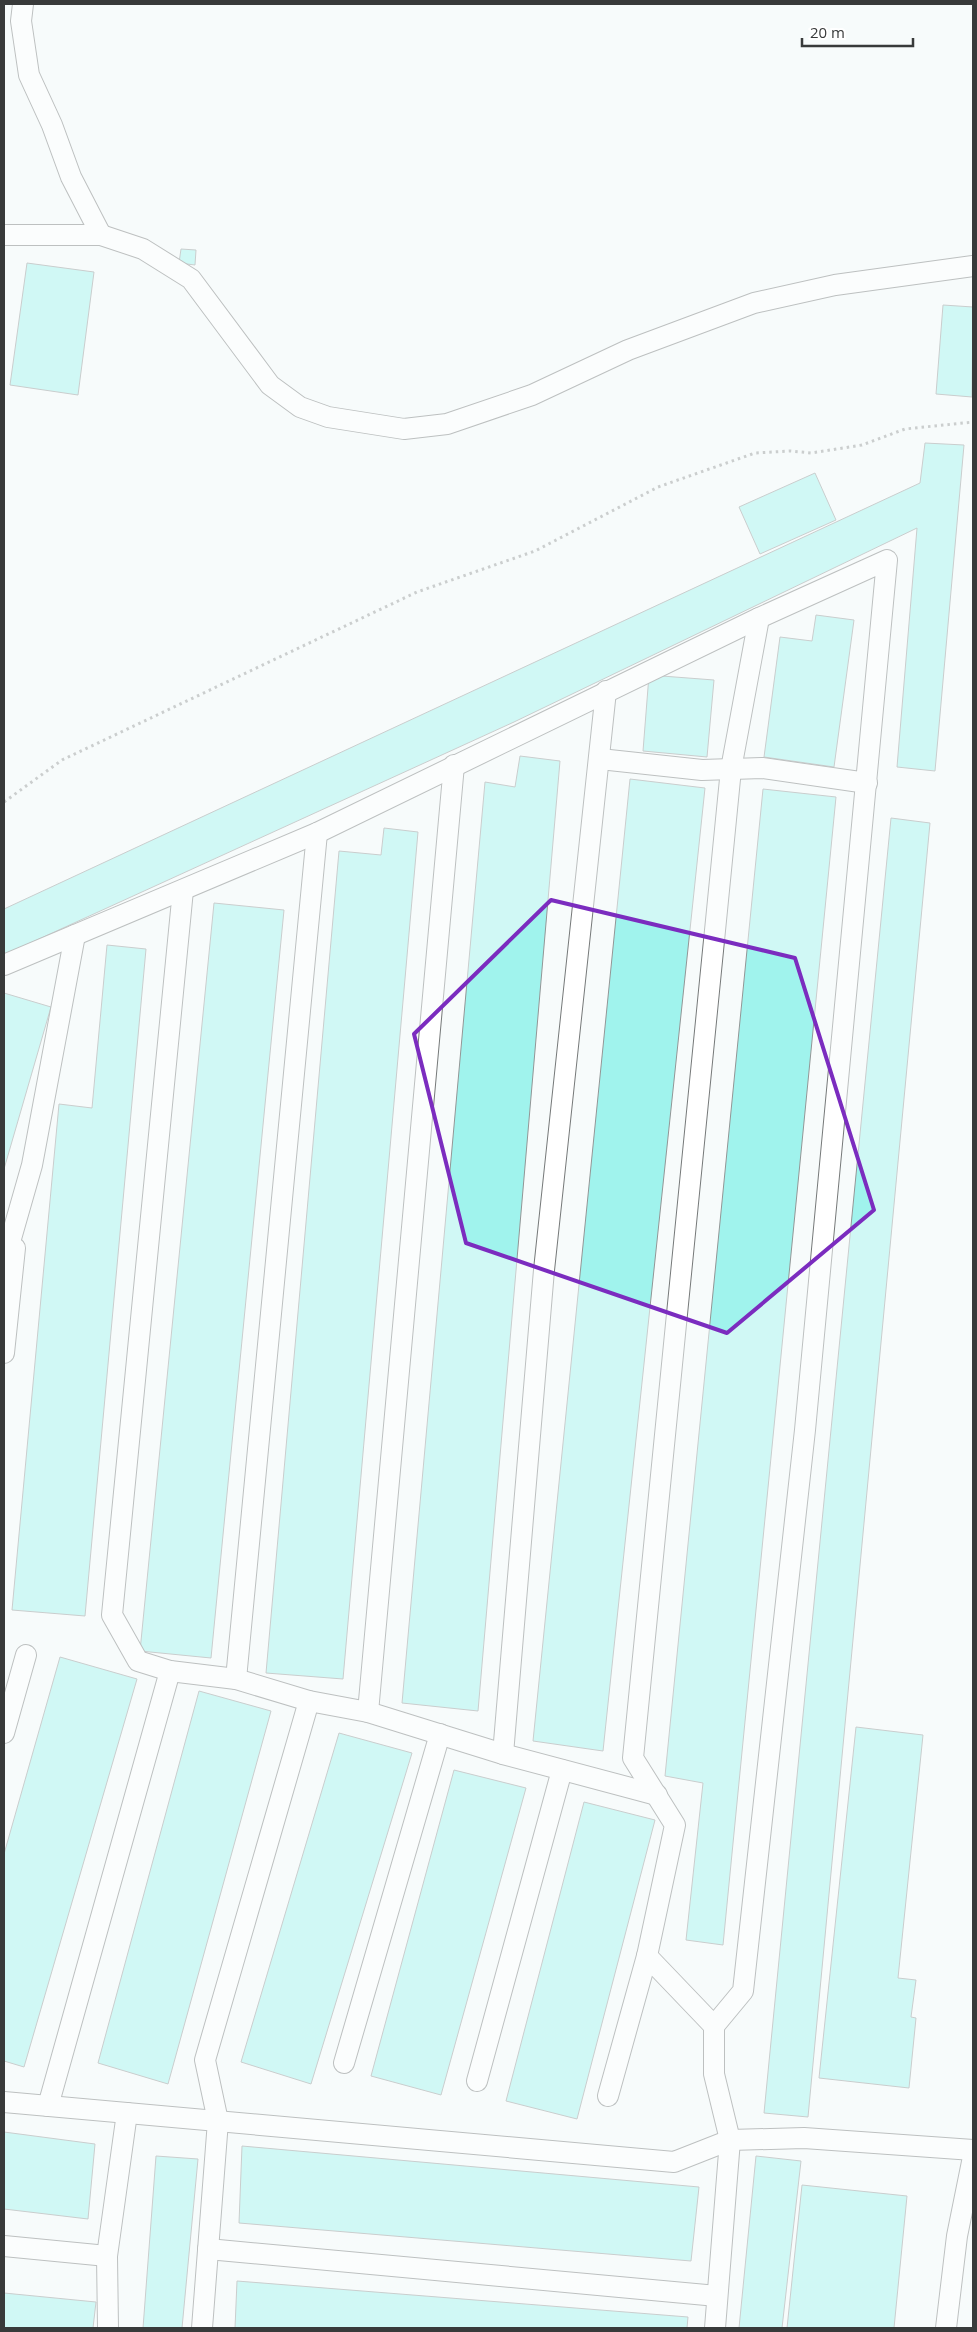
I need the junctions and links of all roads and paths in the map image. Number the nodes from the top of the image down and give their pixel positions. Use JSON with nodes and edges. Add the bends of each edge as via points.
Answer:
{"nodes":[{"id":1,"x":23,"y":4,"type":"edge"},
{"id":2,"x":4,"y":235,"type":"edge"},
{"id":3,"x":101,"y":235,"type":"junction"},
{"id":4,"x":973,"y":266,"type":"edge"},
{"id":5,"x":973,"y":422,"type":"edge"},
{"id":6,"x":759,"y":618,"type":"junction"},
{"id":7,"x":606,"y":692,"type":"junction"},
{"id":8,"x":600,"y":759,"type":"junction"},
{"id":9,"x":454,"y":765,"type":"junction"},
{"id":10,"x":731,"y":769,"type":"junction"},
{"id":11,"x":867,"y":783,"type":"junction"},
{"id":12,"x":4,"y":802,"type":"edge"},
{"id":13,"x":317,"y":833,"type":"junction"},
{"id":14,"x":183,"y":890,"type":"junction"},
{"id":15,"x":75,"y":935,"type":"junction"},
{"id":16,"x":4,"y":965,"type":"edge"},
{"id":17,"x":18,"y":1214,"type":"junction"},
{"id":18,"x":4,"y":1263,"type":"edge"},
{"id":19,"x":4,"y":1353,"type":"edge"},
{"id":20,"x":26,"y":1655,"type":"dead end"},
{"id":21,"x":170,"y":1671,"type":"junction"},
{"id":22,"x":236,"y":1679,"type":"junction"},
{"id":23,"x":309,"y":1701,"type":"junction"},
{"id":24,"x":368,"y":1712,"type":"junction"},
{"id":25,"x":4,"y":1733,"type":"edge"},
{"id":26,"x":440,"y":1734,"type":"junction"},
{"id":27,"x":502,"y":1754,"type":"junction"},
{"id":28,"x":562,"y":1770,"type":"junction"},
{"id":29,"x":656,"y":1795,"type":"junction"},
{"id":30,"x":647,"y":1956,"type":"junction"},
{"id":31,"x":714,"y":2026,"type":"junction"},
{"id":32,"x":344,"y":2063,"type":"dead end"},
{"id":33,"x":477,"y":2081,"type":"dead end"},
{"id":34,"x":608,"y":2096,"type":"dead end"},
{"id":35,"x":4,"y":2102,"type":"edge"},
{"id":36,"x":48,"y":2106,"type":"junction"},
{"id":37,"x":127,"y":2113,"type":"junction"},
{"id":38,"x":218,"y":2121,"type":"junction"},
{"id":39,"x":730,"y":2140,"type":"junction"},
{"id":40,"x":973,"y":2150,"type":"edge"},
{"id":41,"x":973,"y":2156,"type":"edge"},
{"id":42,"x":4,"y":2246,"type":"edge"},
{"id":43,"x":208,"y":2248,"type":"junction"},
{"id":44,"x":107,"y":2256,"type":"junction"},
{"id":45,"x":717,"y":2296,"type":"junction"},
{"id":46,"x":108,"y":2328,"type":"edge"},
{"id":47,"x":202,"y":2328,"type":"edge"},
{"id":48,"x":715,"y":2328,"type":"edge"},
{"id":49,"x":946,"y":2328,"type":"edge"}],
"edges":[{"from":1,"to":3,"type":"lane","via":[[20,21],[29,75],[71,177]]},
{"from":2,"to":3,"type":"lane"},
{"from":3,"to":4,"type":"lane","via":[[143,250],[191,279],[270,385],[300,406],[328,417],[404,429],[447,424],[532,395],[628,350],[754,303],[835,285]]},
{"from":5,"to":12,"type":"path","via":[[905,429],[862,445],[812,453],[755,453],[658,487],[535,551],[417,592],[62,760]]},
{"from":6,"to":7,"type":"lane"},
{"from":6,"to":10,"type":"lane"},
{"from":6,"to":11,"type":"lane","via":[[888,560]]},
{"from":7,"to":8,"type":"lane"},
{"from":7,"to":9,"type":"lane"},
{"from":8,"to":10,"type":"lane","via":[[702,770]]},
{"from":8,"to":27,"type":"lane","via":[[544,1270]]},
{"from":9,"to":13,"type":"lane"},
{"from":9,"to":24,"type":"lane"},
{"from":10,"to":11,"type":"lane","via":[[762,768]]},
{"from":10,"to":29,"type":"lane","via":[[633,1758]]},
{"from":11,"to":31,"type":"lane","via":[[805,1430],[743,1991]]},
{"from":13,"to":14,"type":"lane"},
{"from":13,"to":22,"type":"lane"},
{"from":14,"to":15,"type":"lane"},
{"from":14,"to":21,"type":"lane","via":[[112,1615],[138,1661]]},
{"from":15,"to":16,"type":"lane"},
{"from":15,"to":17,"type":"lane","via":[[32,1165]]},
{"from":17,"to":18,"type":"lane"},
{"from":17,"to":19,"type":"lane"},
{"from":20,"to":25,"type":"lane"},
{"from":21,"to":22,"type":"lane"},
{"from":21,"to":36,"type":"lane"},
{"from":22,"to":23,"type":"lane"},
{"from":23,"to":24,"type":"lane"},
{"from":23,"to":38,"type":"lane","via":[[205,2060]]},
{"from":24,"to":26,"type":"lane"},
{"from":26,"to":27,"type":"lane"},
{"from":26,"to":32,"type":"lane"},
{"from":27,"to":28,"type":"lane"},
{"from":28,"to":29,"type":"lane"},
{"from":28,"to":33,"type":"lane"},
{"from":29,"to":30,"type":"lane","via":[[675,1825]]},
{"from":30,"to":31,"type":"lane"},
{"from":30,"to":34,"type":"lane"},
{"from":31,"to":39,"type":"lane","via":[[714,2074]]},
{"from":35,"to":36,"type":"lane"},
{"from":36,"to":37,"type":"lane"},
{"from":37,"to":38,"type":"lane"},
{"from":37,"to":44,"type":"lane"},
{"from":38,"to":39,"type":"lane","via":[[674,2162]]},
{"from":38,"to":43,"type":"lane"},
{"from":39,"to":40,"type":"lane","via":[[804,2138]]},
{"from":39,"to":45,"type":"lane"},
{"from":41,"to":49,"type":"lane","via":[[957,2236]]},
{"from":42,"to":44,"type":"lane"},
{"from":43,"to":45,"type":"lane"},
{"from":43,"to":47,"type":"lane"},
{"from":44,"to":46,"type":"lane"},
{"from":45,"to":48,"type":"lane"}]}
